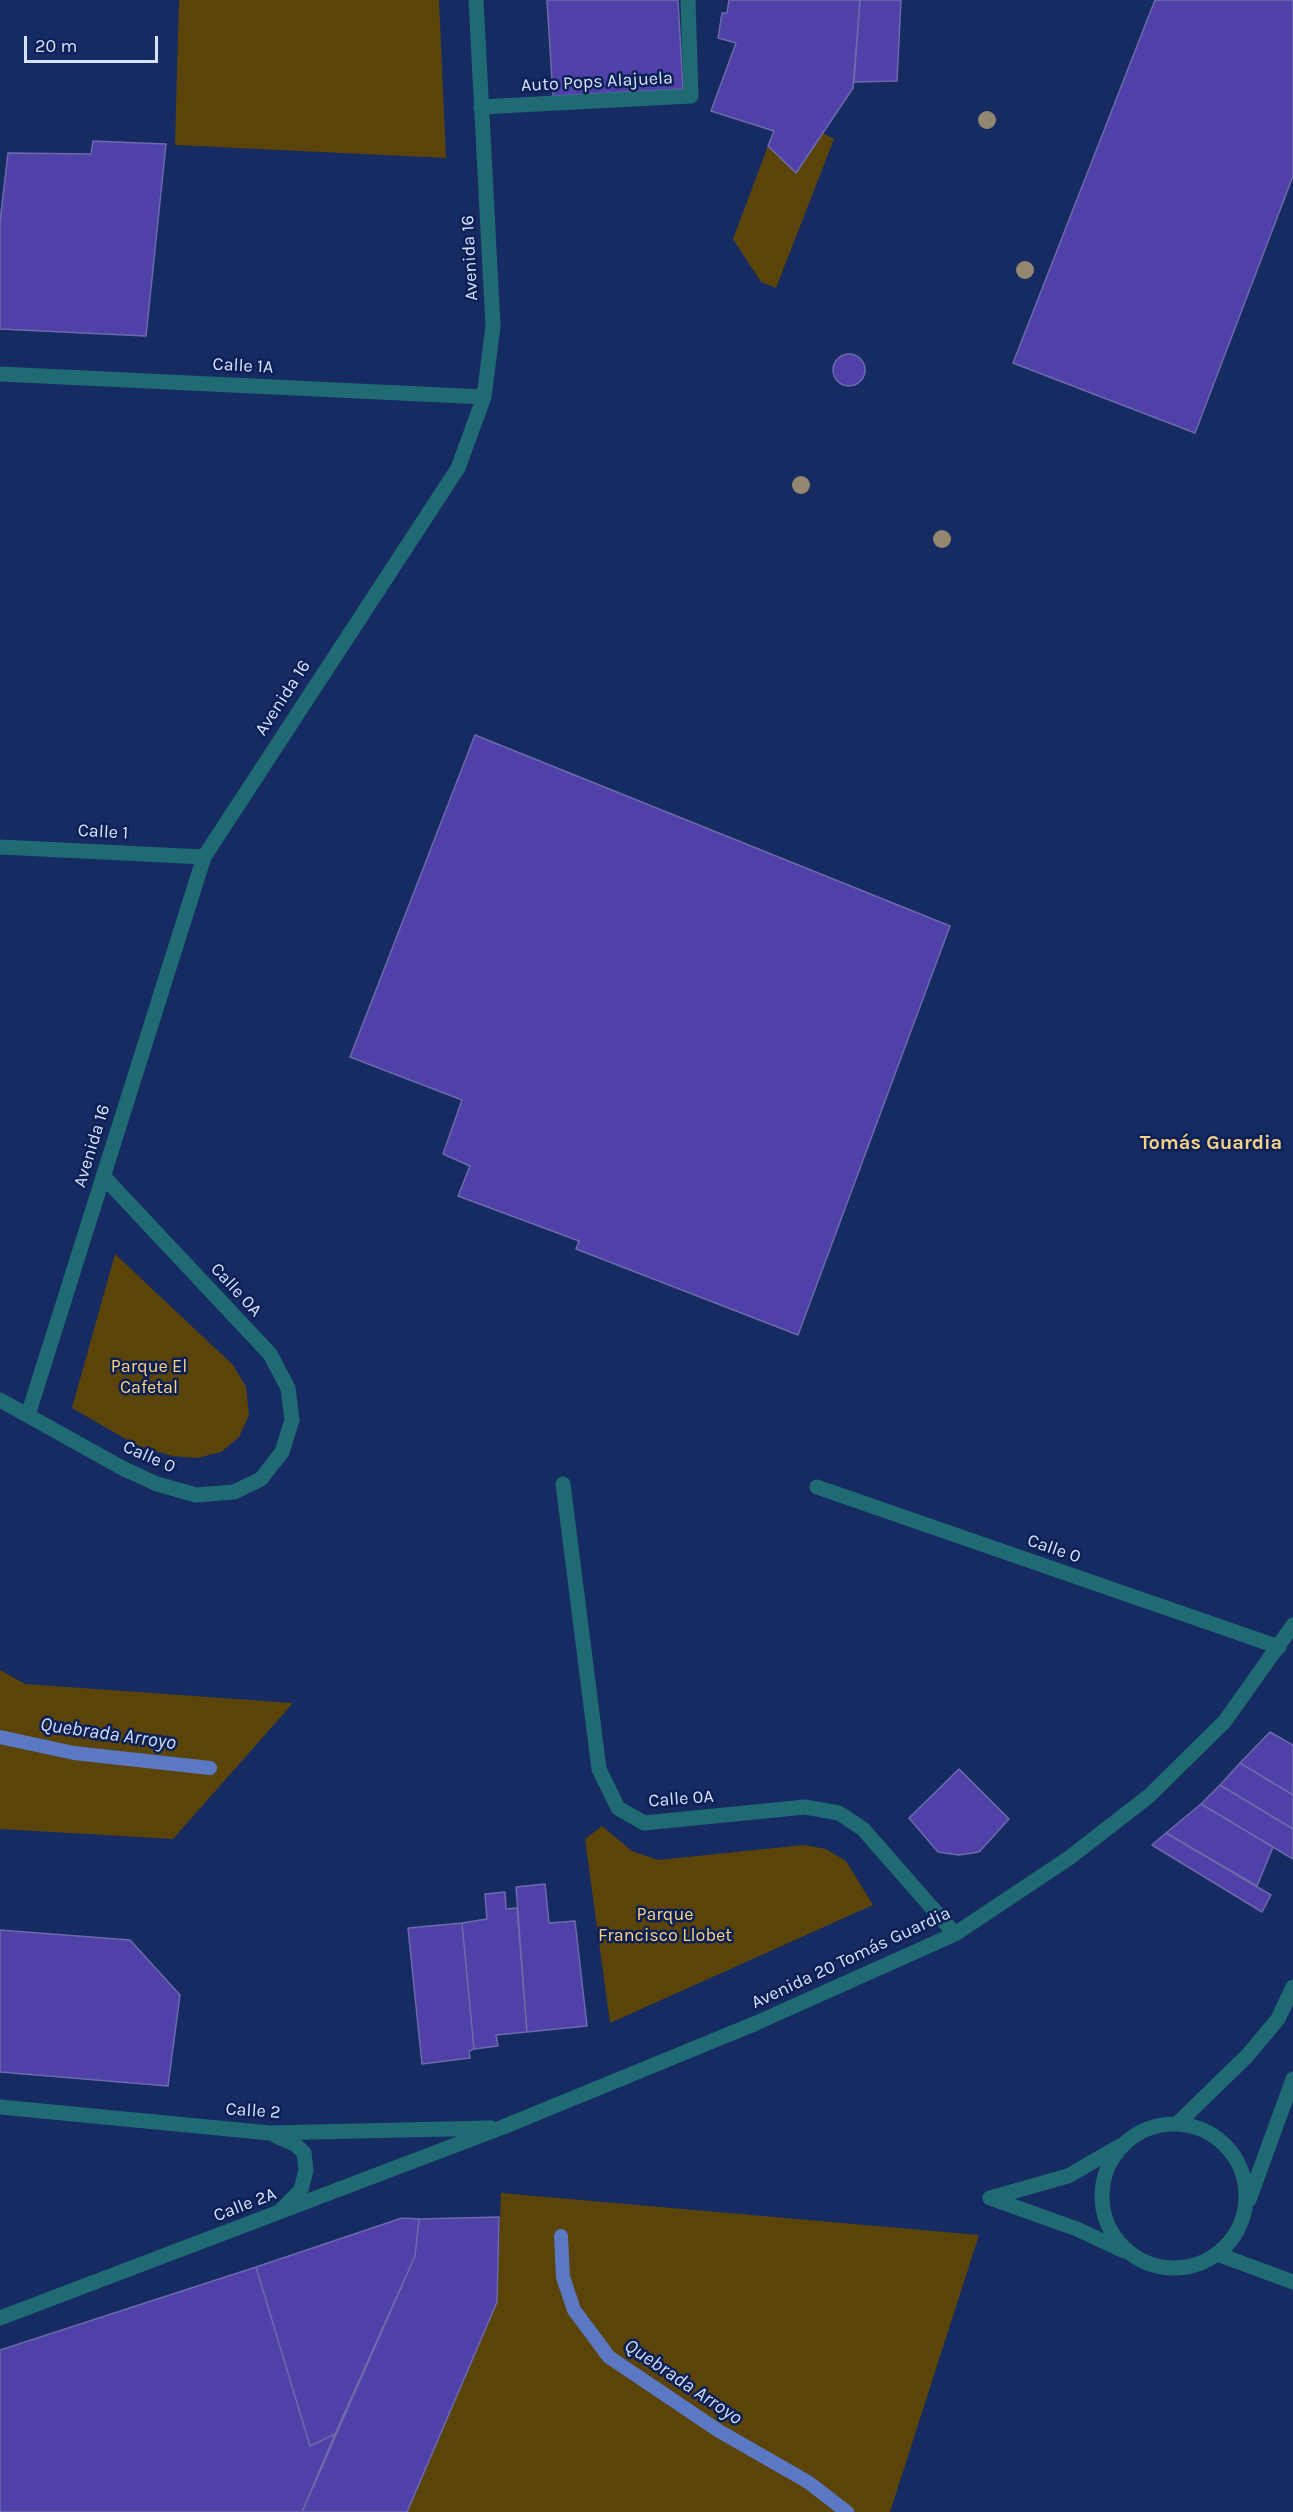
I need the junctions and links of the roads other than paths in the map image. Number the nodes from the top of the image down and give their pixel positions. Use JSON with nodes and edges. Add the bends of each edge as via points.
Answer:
{"nodes":[{"id":1,"x":476,"y":0,"type":"edge"},
{"id":2,"x":688,"y":0,"type":"edge"},
{"id":3,"x":482,"y":107,"type":"junction"},
{"id":4,"x":0,"y":374,"type":"edge"},
{"id":5,"x":484,"y":397,"type":"junction"},
{"id":6,"x":0,"y":847,"type":"edge"},
{"id":7,"x":204,"y":857,"type":"junction"},
{"id":8,"x":103,"y":1176,"type":"junction"},
{"id":9,"x":0,"y":1400,"type":"edge"},
{"id":10,"x":28,"y":1415,"type":"junction"},
{"id":11,"x":282,"y":1452,"type":"joint"},
{"id":12,"x":563,"y":1484,"type":"dead end"},
{"id":13,"x":817,"y":1487,"type":"dead end"},
{"id":14,"x":1293,"y":1625,"type":"edge"},
{"id":15,"x":1279,"y":1647,"type":"junction"},
{"id":16,"x":955,"y":1934,"type":"junction"},
{"id":17,"x":1293,"y":1987,"type":"edge"},
{"id":18,"x":1293,"y":2079,"type":"edge"},
{"id":19,"x":0,"y":2106,"type":"edge"},
{"id":20,"x":1178,"y":2123,"type":"junction"},
{"id":21,"x":503,"y":2127,"type":"junction"},
{"id":22,"x":270,"y":2133,"type":"junction"},
{"id":23,"x":1127,"y":2141,"type":"junction"},
{"id":24,"x":277,"y":2214,"type":"junction"},
{"id":25,"x":1242,"y":2220,"type":"junction"},
{"id":26,"x":1217,"y":2254,"type":"junction"},
{"id":27,"x":1136,"y":2258,"type":"junction"},
{"id":28,"x":1293,"y":2282,"type":"edge"},
{"id":29,"x":0,"y":2318,"type":"edge"}],
"edges":[{"from":1,"to":3,"type":"street","name":"Avenida 16"},
{"from":2,"to":3,"type":"street","name":"Auto Pops Alajuela","via":[[691,96]]},
{"from":3,"to":5,"type":"street","name":"Avenida 16","via":[[493,326]]},
{"from":4,"to":5,"type":"street","name":"Calle 1A"},
{"from":5,"to":7,"type":"street","name":"Avenida 16","via":[[458,468]]},
{"from":6,"to":7,"type":"street","name":"Calle 1"},
{"from":7,"to":8,"type":"street","name":"Avenida 16"},
{"from":8,"to":10,"type":"street","name":"Avenida 16"},
{"from":8,"to":11,"type":"street","name":"Calle 0A","via":[[270,1354],[288,1388],[292,1420]]},
{"from":9,"to":10,"type":"street","name":"Calle 0"},
{"from":10,"to":11,"type":"street","name":"Calle 0","via":[[124,1469],[196,1495],[234,1492],[261,1479]]},
{"from":12,"to":16,"type":"street","name":"Calle 0A","via":[[599,1769],[618,1808],[644,1823],[805,1807],[839,1813],[863,1829]]},
{"from":13,"to":15,"type":"street","name":"Calle 0"},
{"from":14,"to":15,"type":"street","name":"Avenida 20 Tomás Guardia"},
{"from":15,"to":16,"type":"street","name":"Avenida 20 Tomás Guardia","via":[[1225,1721],[1149,1796],[1070,1858]]},
{"from":16,"to":21,"type":"street","name":"Avenida 20 Tomás Guardia","via":[[754,2024]]},
{"from":17,"to":20,"type":"street","via":[[1278,2019],[1247,2056]]},
{"from":18,"to":25,"type":"street"},
{"from":19,"to":22,"type":"street","name":"Calle 2"},
{"from":20,"to":23,"type":"street","via":[[1160,2125]]},
{"from":20,"to":25,"type":"street","via":[[1219,2138],[1234,2155],[1244,2175],[1247,2198]]},
{"from":21,"to":22,"type":"street","name":"Calle 2"},
{"from":21,"to":24,"type":"street","name":"Calle 2A"},
{"from":22,"to":24,"type":"street","via":[[295,2144],[304,2153],[306,2170],[301,2190]]},
{"from":23,"to":27,"type":"street","via":[[1104,2180],[1102,2202],[1113,2234]]},
{"from":23,"to":27,"type":"street","via":[[1068,2176],[990,2198],[1077,2229]]},
{"from":24,"to":29,"type":"street","name":"Calle 2A"},
{"from":25,"to":26,"type":"street","via":[[1233,2239]]},
{"from":26,"to":27,"type":"street","via":[[1177,2269]]},
{"from":26,"to":28,"type":"street"}]}
